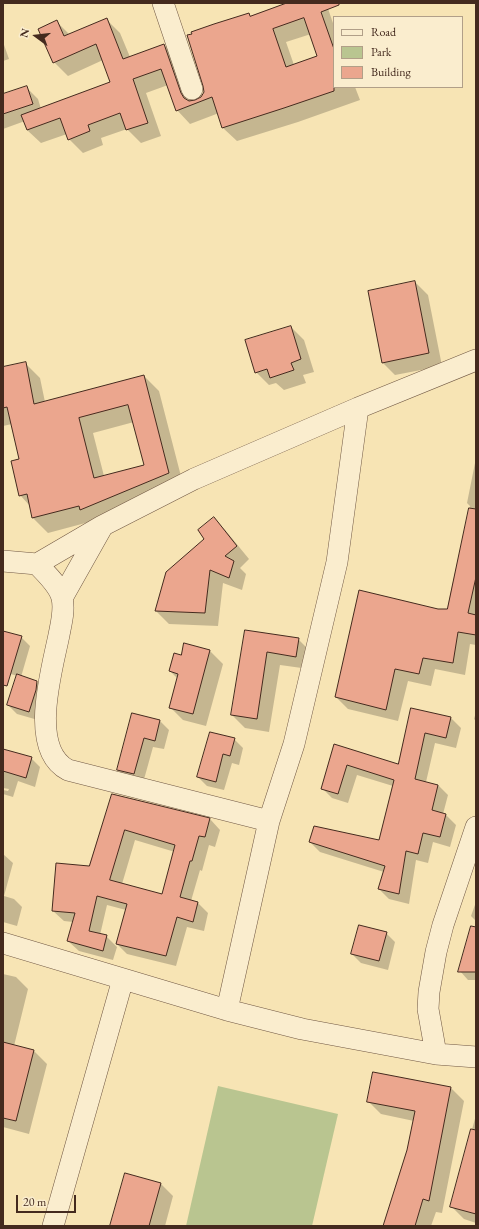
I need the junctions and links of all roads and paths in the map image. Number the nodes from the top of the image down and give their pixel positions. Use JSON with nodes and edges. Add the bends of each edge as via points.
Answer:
{"nodes":[{"id":1,"x":163,"y":3,"type":"edge"},
{"id":2,"x":192,"y":89,"type":"dead end"},
{"id":3,"x":476,"y":360,"type":"edge"},
{"id":4,"x":358,"y":408,"type":"junction"},
{"id":5,"x":102,"y":526,"type":"junction"},
{"id":6,"x":3,"y":561,"type":"edge"},
{"id":7,"x":37,"y":564,"type":"junction"},
{"id":8,"x":62,"y":598,"type":"junction"},
{"id":9,"x":269,"y":821,"type":"junction"},
{"id":10,"x":476,"y":827,"type":"edge"},
{"id":11,"x":3,"y":943,"type":"edge"},
{"id":12,"x":123,"y":979,"type":"junction"},
{"id":13,"x":227,"y":1010,"type":"junction"},
{"id":14,"x":436,"y":1054,"type":"junction"},
{"id":15,"x":476,"y":1057,"type":"edge"},
{"id":16,"x":53,"y":1226,"type":"edge"}],
"edges":[{"from":1,"to":2,"type":"street"},
{"from":3,"to":4,"type":"street"},
{"from":4,"to":5,"type":"street","via":[[194,479]]},
{"from":4,"to":9,"type":"street","via":[[337,562],[294,744]]},
{"from":5,"to":7,"type":"street"},
{"from":5,"to":8,"type":"street"},
{"from":6,"to":7,"type":"street"},
{"from":7,"to":8,"type":"street"},
{"from":8,"to":9,"type":"street","via":[[63,610],[46,713],[52,754],[62,767]]},
{"from":9,"to":13,"type":"street"},
{"from":10,"to":14,"type":"street","via":[[442,925],[436,952],[428,1009]]},
{"from":11,"to":12,"type":"street"},
{"from":12,"to":13,"type":"street"},
{"from":12,"to":16,"type":"street"},
{"from":13,"to":14,"type":"street","via":[[302,1030]]},
{"from":14,"to":15,"type":"street"}]}
